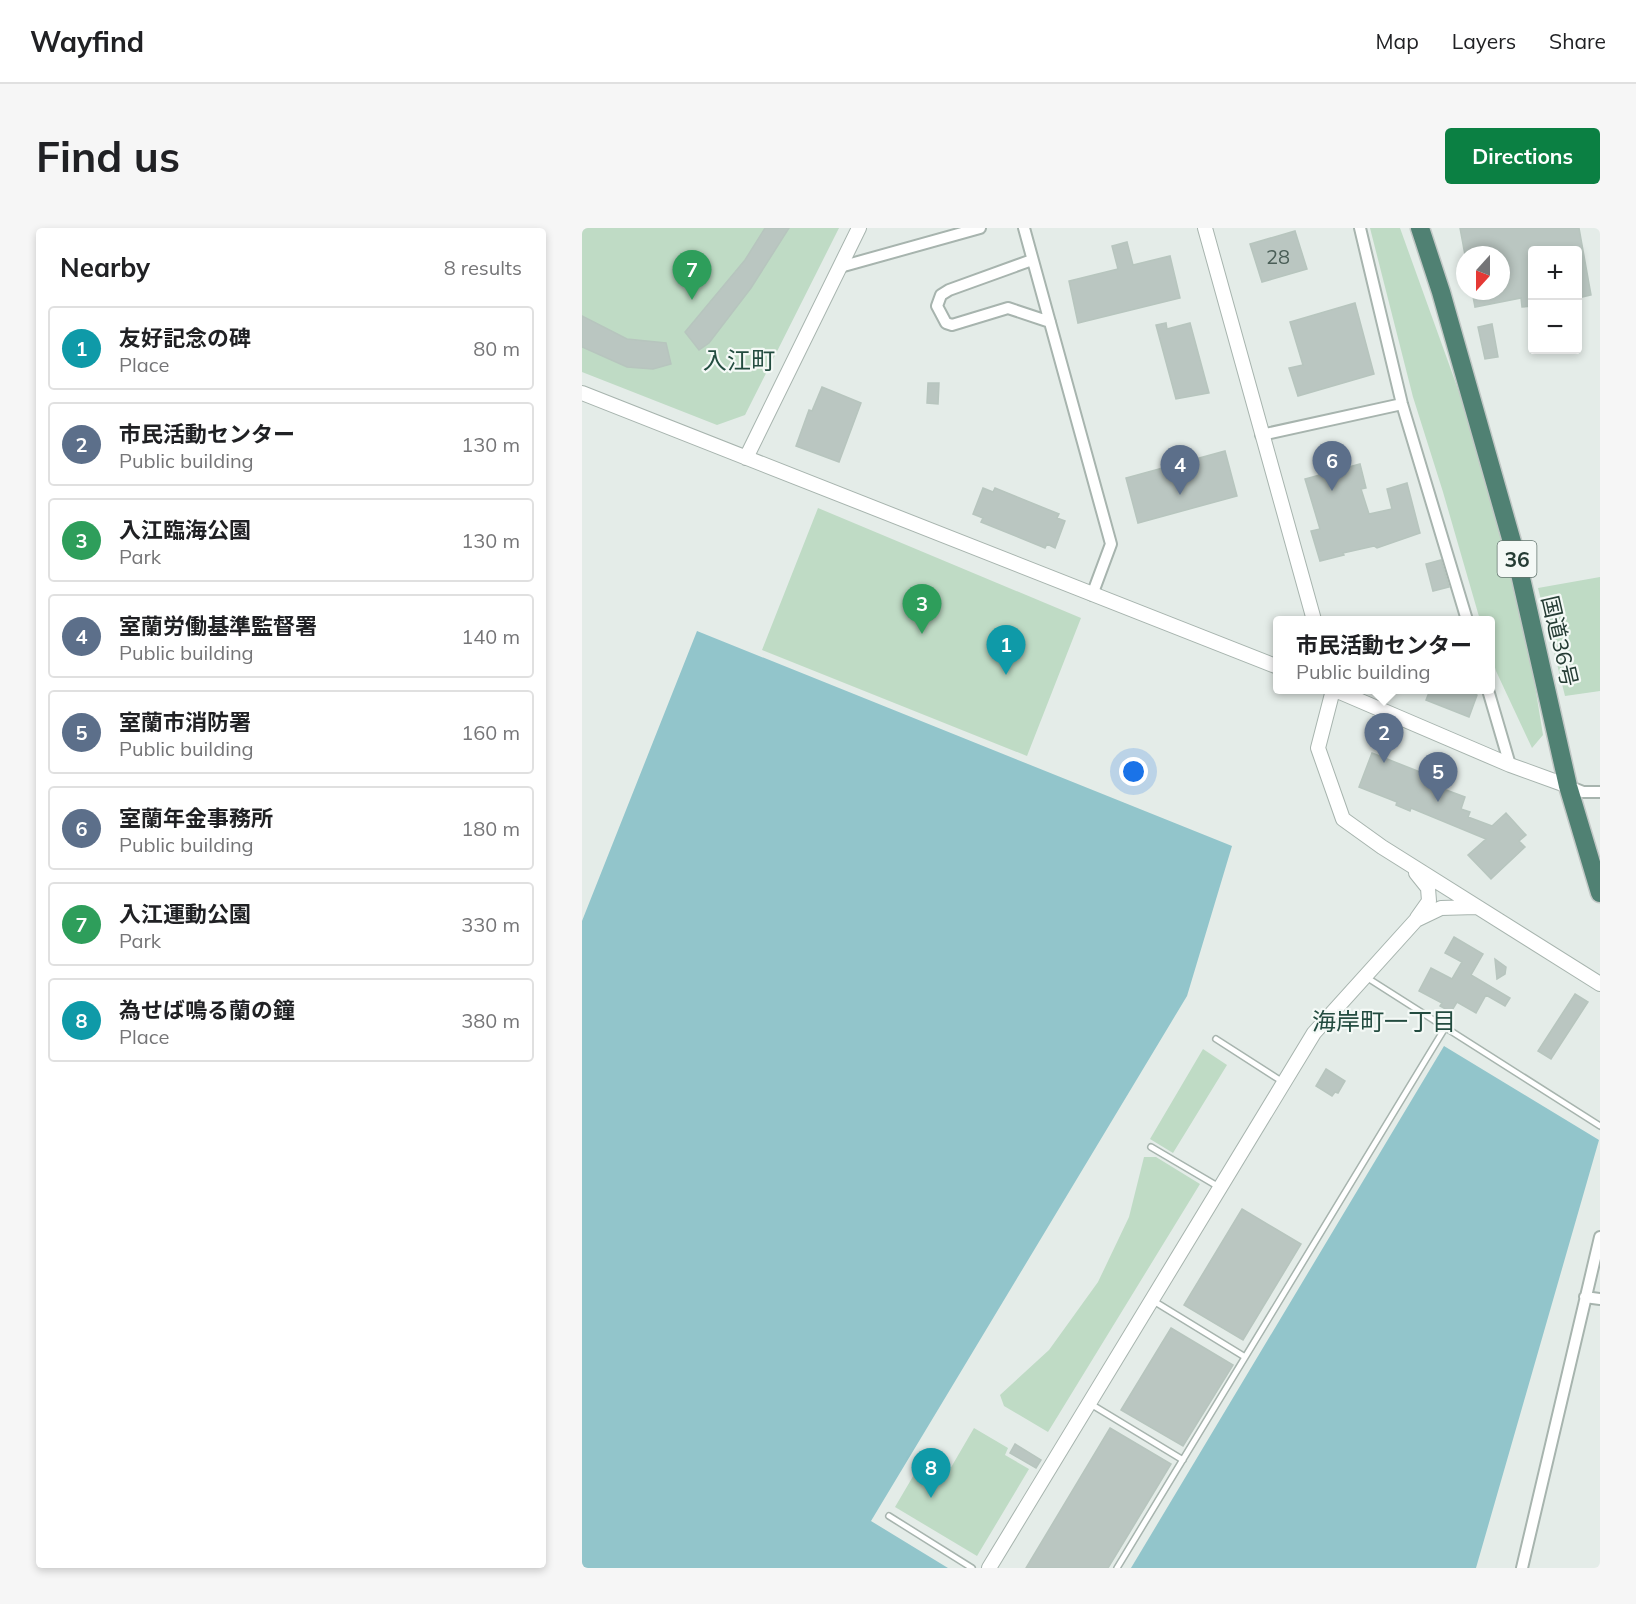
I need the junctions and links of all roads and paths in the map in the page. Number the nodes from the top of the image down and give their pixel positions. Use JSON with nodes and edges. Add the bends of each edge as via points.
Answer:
{"nodes":[{"id":1,"x":859,"y":228,"type":"edge"},
{"id":2,"x":980,"y":228,"type":"edge"},
{"id":3,"x":1024,"y":228,"type":"edge"},
{"id":4,"x":1205,"y":228,"type":"edge"},
{"id":5,"x":1360,"y":228,"type":"edge"},
{"id":6,"x":1420,"y":228,"type":"edge"},
{"id":7,"x":1032,"y":260,"type":"junction"},
{"id":8,"x":840,"y":267,"type":"junction"},
{"id":9,"x":1050,"y":322,"type":"junction"},
{"id":10,"x":582,"y":393,"type":"edge"},
{"id":11,"x":1402,"y":404,"type":"junction"},
{"id":12,"x":1261,"y":435,"type":"junction"},
{"id":13,"x":746,"y":459,"type":"junction"},
{"id":14,"x":1092,"y":596,"type":"junction"},
{"id":15,"x":1313,"y":616,"type":"edge"},
{"id":16,"x":1466,"y":616,"type":"edge"},
{"id":17,"x":1273,"y":665,"type":"edge"},
{"id":18,"x":1333,"y":694,"type":"edge"},
{"id":19,"x":1343,"y":694,"type":"edge"},
{"id":20,"x":1489,"y":694,"type":"edge"},
{"id":21,"x":1510,"y":765,"type":"junction"},
{"id":22,"x":1568,"y":786,"type":"junction"},
{"id":23,"x":1600,"y":792,"type":"edge"},
{"id":24,"x":1412,"y":866,"type":"junction"},
{"id":25,"x":1600,"y":893,"type":"edge"},
{"id":26,"x":1476,"y":907,"type":"junction"},
{"id":27,"x":1416,"y":920,"type":"junction"},
{"id":28,"x":1365,"y":976,"type":"junction"},
{"id":29,"x":1600,"y":984,"type":"edge"},
{"id":30,"x":1445,"y":1028,"type":"junction"},
{"id":31,"x":1216,"y":1039,"type":"dead end"},
{"id":32,"x":1284,"y":1083,"type":"junction"},
{"id":33,"x":1600,"y":1126,"type":"edge"},
{"id":34,"x":1151,"y":1147,"type":"dead end"},
{"id":35,"x":1220,"y":1188,"type":"junction"},
{"id":36,"x":1600,"y":1237,"type":"edge"},
{"id":37,"x":1585,"y":1297,"type":"junction"},
{"id":38,"x":1600,"y":1299,"type":"edge"},
{"id":39,"x":1152,"y":1300,"type":"junction"},
{"id":40,"x":1245,"y":1357,"type":"junction"},
{"id":41,"x":1089,"y":1403,"type":"junction"},
{"id":42,"x":1183,"y":1460,"type":"junction"},
{"id":43,"x":889,"y":1516,"type":"dead end"},
{"id":44,"x":972,"y":1568,"type":"edge"},
{"id":45,"x":989,"y":1568,"type":"edge"},
{"id":46,"x":1117,"y":1568,"type":"edge"},
{"id":47,"x":1521,"y":1568,"type":"edge"}],
"edges":[{"from":1,"to":8,"type":"street"},
{"from":2,"to":8,"type":"street"},
{"from":3,"to":7,"type":"street"},
{"from":4,"to":12,"type":"street"},
{"from":5,"to":11,"type":"street"},
{"from":6,"to":22,"type":"highway","name":"国道36号","number":"36","via":[[1516,556]]},
{"from":7,"to":9,"type":"street"},
{"from":7,"to":9,"type":"street","via":[[949,290],[941,295],[937,306],[946,323],[952,325],[1008,308]]},
{"from":8,"to":13,"type":"street"},
{"from":9,"to":14,"type":"street","via":[[1111,544]]},
{"from":10,"to":13,"type":"street"},
{"from":11,"to":12,"type":"street"},
{"from":11,"to":16,"type":"street"},
{"from":12,"to":15,"type":"street"},
{"from":13,"to":14,"type":"street"},
{"from":14,"to":17,"type":"street"},
{"from":18,"to":24,"type":"street","via":[[1318,748],[1343,819]]},
{"from":19,"to":21,"type":"street"},
{"from":20,"to":21,"type":"street"},
{"from":21,"to":22,"type":"street"},
{"from":22,"to":23,"type":"street","via":[[1583,792]]},
{"from":22,"to":25,"type":"highway","name":"国道36号","number":"36"},
{"from":24,"to":26,"type":"street"},
{"from":24,"to":27,"type":"street","via":[[1428,888],[1429,901]]},
{"from":26,"to":27,"type":"street","via":[[1441,908]]},
{"from":26,"to":29,"type":"street"},
{"from":27,"to":28,"type":"street"},
{"from":28,"to":30,"type":"lane"},
{"from":28,"to":32,"type":"street","via":[[1314,1033]]},
{"from":30,"to":33,"type":"lane"},
{"from":30,"to":40,"type":"lane"},
{"from":31,"to":32,"type":"lane"},
{"from":32,"to":35,"type":"street"},
{"from":34,"to":35,"type":"lane"},
{"from":35,"to":39,"type":"street"},
{"from":36,"to":37,"type":"street"},
{"from":37,"to":38,"type":"street"},
{"from":37,"to":47,"type":"street"},
{"from":39,"to":40,"type":"lane"},
{"from":39,"to":41,"type":"street"},
{"from":40,"to":42,"type":"lane"},
{"from":41,"to":42,"type":"lane"},
{"from":41,"to":45,"type":"street"},
{"from":42,"to":46,"type":"lane"},
{"from":43,"to":44,"type":"lane"}]}
